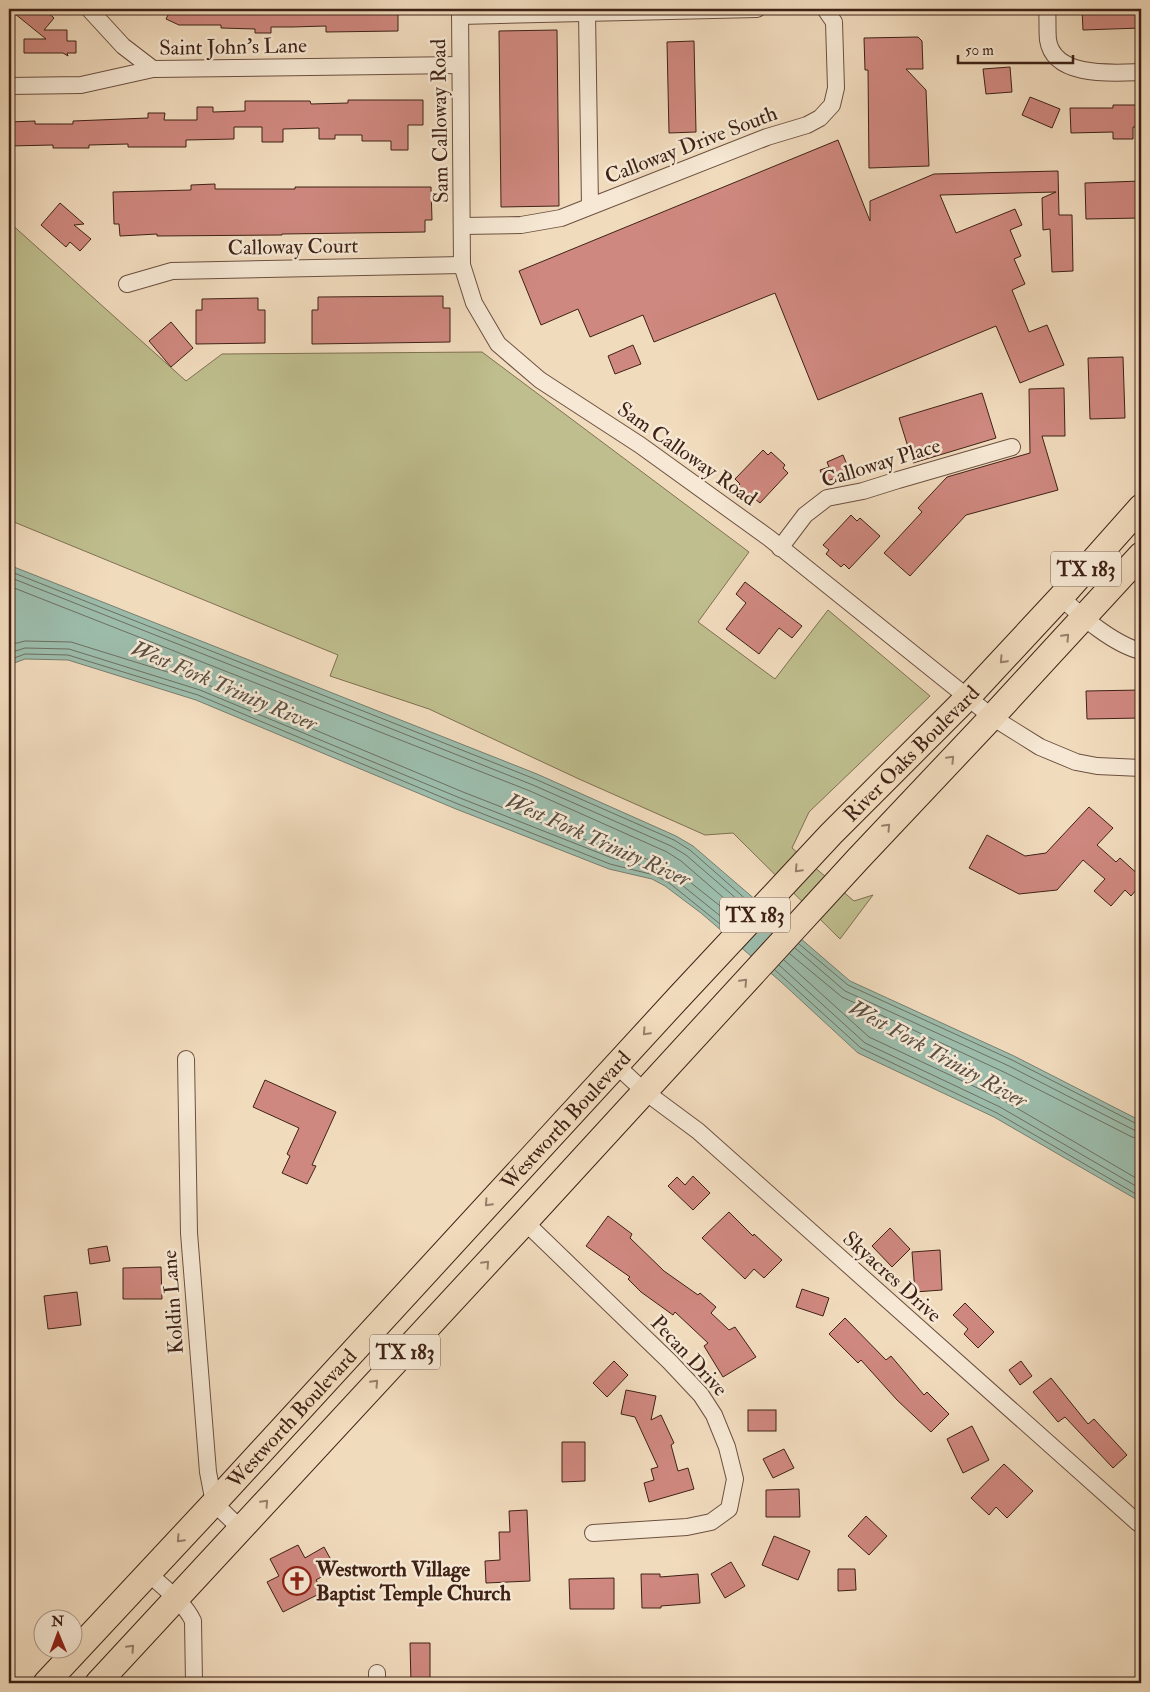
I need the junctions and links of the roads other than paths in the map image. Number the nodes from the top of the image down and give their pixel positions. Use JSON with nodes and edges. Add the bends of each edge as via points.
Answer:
{"nodes":[{"id":1,"x":89,"y":9,"type":"edge"},
{"id":2,"x":757,"y":9,"type":"edge"},
{"id":3,"x":825,"y":9,"type":"edge"},
{"id":4,"x":1047,"y":9,"type":"edge"},
{"id":5,"x":460,"y":12,"type":"edge"},
{"id":6,"x":587,"y":13,"type":"junction"},
{"id":7,"x":460,"y":66,"type":"junction"},
{"id":8,"x":153,"y":69,"type":"junction"},
{"id":9,"x":1141,"y":72,"type":"edge"},
{"id":10,"x":9,"y":86,"type":"edge"},
{"id":11,"x":590,"y":206,"type":"junction"},
{"id":12,"x":462,"y":226,"type":"junction"},
{"id":13,"x":462,"y":265,"type":"junction"},
{"id":14,"x":127,"y":284,"type":"dead end"},
{"id":15,"x":1012,"y":447,"type":"dead end"},
{"id":16,"x":1141,"y":507,"type":"edge"},
{"id":17,"x":780,"y":548,"type":"junction"},
{"id":18,"x":1141,"y":555,"type":"edge"},
{"id":19,"x":1060,"y":598,"type":"junction"},
{"id":20,"x":1084,"y":617,"type":"junction"},
{"id":21,"x":1141,"y":651,"type":"edge"},
{"id":22,"x":968,"y":697,"type":"junction"},
{"id":23,"x":992,"y":716,"type":"junction"},
{"id":24,"x":1141,"y":768,"type":"edge"},
{"id":25,"x":679,"y":996,"type":"joint"},
{"id":26,"x":711,"y":1018,"type":"joint"},
{"id":27,"x":186,"y":1059,"type":"dead end"},
{"id":28,"x":616,"y":1065,"type":"junction"},
{"id":29,"x":644,"y":1091,"type":"junction"},
{"id":30,"x":525,"y":1222,"type":"junction"},
{"id":31,"x":214,"y":1503,"type":"junction"},
{"id":32,"x":1138,"y":1523,"type":"dead end"},
{"id":33,"x":241,"y":1529,"type":"junction"},
{"id":34,"x":593,"y":1533,"type":"dead end"},
{"id":35,"x":148,"y":1573,"type":"junction"},
{"id":36,"x":177,"y":1599,"type":"junction"},
{"id":37,"x":46,"y":1683,"type":"edge"},
{"id":38,"x":98,"y":1683,"type":"edge"},
{"id":39,"x":194,"y":1683,"type":"edge"}],
"edges":[{"from":1,"to":8,"type":"street","via":[[123,46]]},
{"from":2,"to":6,"type":"street"},
{"from":3,"to":11,"type":"street","name":"Calloway Drive South","via":[[834,22],[836,88],[832,105],[820,118]]},
{"from":4,"to":9,"type":"street","via":[[1048,41],[1058,60],[1070,67],[1106,73]]},
{"from":5,"to":6,"type":"street"},
{"from":5,"to":7,"type":"street","name":"Sam Calloway Road"},
{"from":6,"to":11,"type":"street"},
{"from":7,"to":8,"type":"street","name":"Saint John's Lane"},
{"from":7,"to":12,"type":"street","name":"Sam Calloway Road"},
{"from":8,"to":10,"type":"street","name":"Saint John's Lane","via":[[82,85]]},
{"from":11,"to":12,"type":"street","name":"Calloway Drive South","via":[[561,218],[521,225]]},
{"from":12,"to":13,"type":"street","name":"Sam Calloway Road"},
{"from":13,"to":14,"type":"street","name":"Calloway Court","via":[[172,271]]},
{"from":13,"to":17,"type":"street","name":"Sam Calloway Road","via":[[474,303],[498,344],[540,380],[640,444]]},
{"from":15,"to":17,"type":"street","name":"Calloway Place","via":[[863,492],[827,498],[805,515]]},
{"from":16,"to":19,"type":"main road","name":"River Oaks Boulevard","number":"TX 183"},
{"from":17,"to":22,"type":"street","name":"Sam Calloway Road"},
{"from":18,"to":20,"type":"main road","name":"River Oaks Boulevard","number":"TX 183"},
{"from":19,"to":20,"type":"street"},
{"from":19,"to":22,"type":"main road","name":"River Oaks Boulevard","number":"TX 183","one_way":true},
{"from":20,"to":21,"type":"street","via":[[1128,648]]},
{"from":23,"to":20,"type":"main road","name":"River Oaks Boulevard","number":"TX 183","one_way":true},
{"from":22,"to":23,"type":"street","name":"Sam Calloway Road"},
{"from":22,"to":25,"type":"main road","name":"River Oaks Boulevard","number":"TX 183","one_way":true,"via":[[831,834]]},
{"from":23,"to":24,"type":"street","name":"Sam Calloway Road","via":[[1040,747],[1076,762]]},
{"from":26,"to":23,"type":"main road","name":"River Oaks Boulevard","number":"TX 183","one_way":true},
{"from":25,"to":28,"type":"main road","name":"Westworth Boulevard","number":"TX 183","one_way":true},
{"from":26,"to":29,"type":"main road","name":"Westworth Boulevard","number":"TX 183"},
{"from":27,"to":31,"type":"street","name":"Koldin Lane","via":[[189,1233],[208,1472]]},
{"from":28,"to":29,"type":"street","name":"Skyacres Drive"},
{"from":28,"to":31,"type":"main road","name":"Westworth Boulevard","number":"TX 183","one_way":true},
{"from":29,"to":30,"type":"main road","name":"Westworth Boulevard","number":"TX 183"},
{"from":29,"to":32,"type":"street","name":"Skyacres Drive","via":[[698,1131]]},
{"from":33,"to":30,"type":"main road","name":"Westworth Boulevard","number":"TX 183","one_way":true},
{"from":30,"to":34,"type":"street","name":"Pecan Drive","via":[[701,1395],[714,1415],[727,1447],[734,1479],[729,1509],[711,1522],[687,1527]]},
{"from":31,"to":33,"type":"street"},
{"from":31,"to":35,"type":"main road","name":"Westworth Boulevard","number":"TX 183","one_way":true},
{"from":33,"to":36,"type":"main road","name":"Westworth Boulevard","number":"TX 183"},
{"from":35,"to":36,"type":"street"},
{"from":35,"to":37,"type":"main road","name":"Westworth Boulevard","number":"TX 183"},
{"from":38,"to":36,"type":"main road","name":"Westworth Boulevard","number":"TX 183","one_way":true},
{"from":36,"to":39,"type":"street","via":[[193,1621]]}]}
